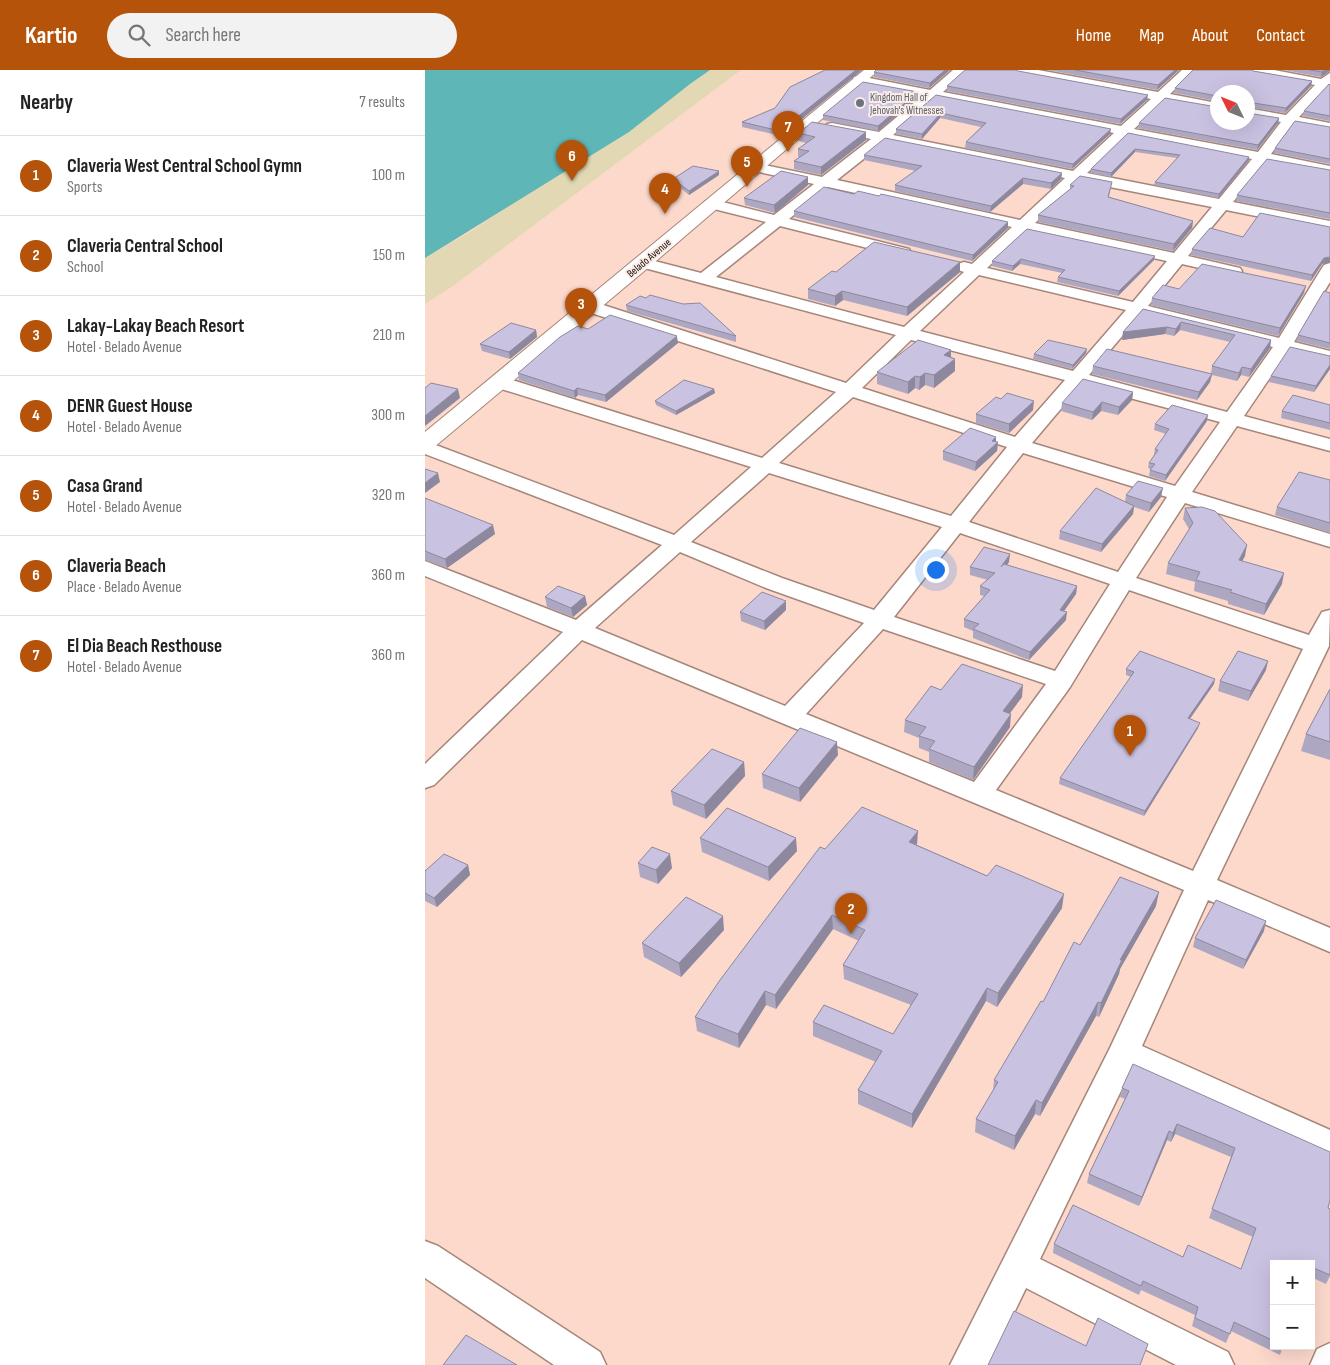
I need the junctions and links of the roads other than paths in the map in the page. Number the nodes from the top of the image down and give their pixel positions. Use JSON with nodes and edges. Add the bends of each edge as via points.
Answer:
{"nodes":[{"id":1,"x":961,"y":70,"type":"edge"},
{"id":2,"x":1018,"y":70,"type":"edge"},
{"id":3,"x":1189,"y":70,"type":"edge"},
{"id":4,"x":1253,"y":70,"type":"edge"},
{"id":5,"x":865,"y":75,"type":"edge"},
{"id":6,"x":1328,"y":81,"type":"edge"},
{"id":7,"x":935,"y":93,"type":"junction"},
{"id":8,"x":1160,"y":96,"type":"junction"},
{"id":9,"x":1210,"y":106,"type":"edge"},
{"id":10,"x":1255,"y":114,"type":"edge"},
{"id":11,"x":1289,"y":120,"type":"junction"},
{"id":12,"x":808,"y":122,"type":"junction"},
{"id":13,"x":1330,"y":127,"type":"edge"},
{"id":14,"x":1123,"y":129,"type":"junction"},
{"id":15,"x":882,"y":137,"type":"junction"},
{"id":16,"x":1262,"y":157,"type":"junction"},
{"id":17,"x":755,"y":167,"type":"junction"},
{"id":18,"x":1330,"y":170,"type":"edge"},
{"id":19,"x":1076,"y":176,"type":"junction"},
{"id":20,"x":826,"y":181,"type":"junction"},
{"id":21,"x":711,"y":204,"type":"junction"},
{"id":22,"x":1222,"y":204,"type":"junction"},
{"id":23,"x":777,"y":221,"type":"junction"},
{"id":24,"x":1024,"y":224,"type":"junction"},
{"id":25,"x":1330,"y":226,"type":"edge"},
{"id":26,"x":919,"y":256,"type":"edge"},
{"id":27,"x":1178,"y":259,"type":"junction"},
{"id":28,"x":643,"y":263,"type":"junction"},
{"id":29,"x":948,"y":263,"type":"edge"},
{"id":30,"x":1330,"y":268,"type":"edge"},
{"id":31,"x":976,"y":270,"type":"junction"},
{"id":32,"x":1252,"y":275,"type":"edge"},
{"id":33,"x":704,"y":279,"type":"junction"},
{"id":34,"x":1315,"y":288,"type":"edge"},
{"id":35,"x":591,"y":307,"type":"junction"},
{"id":36,"x":1137,"y":308,"type":"junction"},
{"id":37,"x":907,"y":334,"type":"junction"},
{"id":38,"x":1284,"y":344,"type":"junction"},
{"id":39,"x":1330,"y":356,"type":"edge"},
{"id":40,"x":1078,"y":378,"type":"junction"},
{"id":41,"x":499,"y":382,"type":"junction"},
{"id":42,"x":850,"y":390,"type":"junction"},
{"id":43,"x":1232,"y":418,"type":"junction"},
{"id":44,"x":425,"y":443,"type":"edge"},
{"id":45,"x":1019,"y":445,"type":"junction"},
{"id":46,"x":1330,"y":445,"type":"edge"},
{"id":47,"x":425,"y":447,"type":"edge"},
{"id":48,"x":767,"y":464,"type":"junction"},
{"id":49,"x":1180,"y":494,"type":"junction"},
{"id":50,"x":957,"y":525,"type":"junction"},
{"id":51,"x":1330,"y":541,"type":"edge"},
{"id":52,"x":678,"y":544,"type":"junction"},
{"id":53,"x":425,"y":568,"type":"edge"},
{"id":54,"x":1123,"y":581,"type":"junction"},
{"id":55,"x":1330,"y":617,"type":"edge"},
{"id":56,"x":879,"y":620,"type":"junction"},
{"id":57,"x":580,"y":629,"type":"junction"},
{"id":58,"x":1317,"y":646,"type":"junction"},
{"id":59,"x":1061,"y":681,"type":"junction"},
{"id":60,"x":789,"y":717,"type":"junction"},
{"id":61,"x":425,"y":779,"type":"edge"},
{"id":62,"x":980,"y":793,"type":"junction"},
{"id":63,"x":1201,"y":884,"type":"junction"},
{"id":64,"x":1330,"y":941,"type":"edge"},
{"id":65,"x":1124,"y":1052,"type":"junction"},
{"id":66,"x":1330,"y":1146,"type":"edge"},
{"id":67,"x":425,"y":1258,"type":"edge"},
{"id":68,"x":1018,"y":1266,"type":"junction"},
{"id":69,"x":587,"y":1365,"type":"edge"},
{"id":70,"x":969,"y":1365,"type":"edge"},
{"id":71,"x":1215,"y":1365,"type":"edge"}],
"edges":[{"from":1,"to":7,"type":"street"},
{"from":2,"to":8,"type":"street"},
{"from":3,"to":8,"type":"street"},
{"from":4,"to":6,"type":"street"},
{"from":5,"to":7,"type":"street"},
{"from":5,"to":12,"type":"street","name":"Belado Avenue"},
{"from":6,"to":11,"type":"street"},
{"from":7,"to":14,"type":"street"},
{"from":7,"to":15,"type":"street"},
{"from":8,"to":9,"type":"street"},
{"from":8,"to":14,"type":"street"},
{"from":10,"to":11,"type":"street"},
{"from":11,"to":13,"type":"street"},
{"from":11,"to":16,"type":"street"},
{"from":12,"to":15,"type":"street"},
{"from":12,"to":17,"type":"street","name":"Belado Avenue"},
{"from":14,"to":16,"type":"street"},
{"from":14,"to":19,"type":"street"},
{"from":15,"to":19,"type":"street"},
{"from":15,"to":20,"type":"street"},
{"from":16,"to":18,"type":"street"},
{"from":16,"to":22,"type":"street"},
{"from":17,"to":20,"type":"street"},
{"from":17,"to":21,"type":"street","name":"Belado Avenue"},
{"from":19,"to":22,"type":"street"},
{"from":19,"to":24,"type":"street"},
{"from":20,"to":23,"type":"street"},
{"from":20,"to":24,"type":"street"},
{"from":21,"to":23,"type":"street"},
{"from":21,"to":28,"type":"street","name":"Belado Avenue"},
{"from":22,"to":25,"type":"street"},
{"from":22,"to":27,"type":"street"},
{"from":23,"to":26,"type":"street"},
{"from":23,"to":33,"type":"street"},
{"from":24,"to":27,"type":"street"},
{"from":24,"to":31,"type":"street"},
{"from":27,"to":32,"type":"street"},
{"from":27,"to":36,"type":"street"},
{"from":28,"to":33,"type":"street"},
{"from":28,"to":35,"type":"street","name":"Belado Avenue"},
{"from":29,"to":31,"type":"street"},
{"from":30,"to":34,"type":"street"},
{"from":31,"to":36,"type":"street"},
{"from":31,"to":37,"type":"street"},
{"from":33,"to":37,"type":"street"},
{"from":34,"to":38,"type":"street"},
{"from":35,"to":41,"type":"street","name":"Belado Avenue"},
{"from":35,"to":42,"type":"street"},
{"from":36,"to":38,"type":"street"},
{"from":36,"to":40,"type":"street"},
{"from":37,"to":40,"type":"street"},
{"from":37,"to":42,"type":"street"},
{"from":38,"to":39,"type":"street"},
{"from":38,"to":43,"type":"street"},
{"from":40,"to":43,"type":"street"},
{"from":40,"to":45,"type":"street"},
{"from":41,"to":44,"type":"street","name":"Belado Avenue"},
{"from":41,"to":48,"type":"street"},
{"from":42,"to":45,"type":"street"},
{"from":42,"to":48,"type":"street"},
{"from":43,"to":46,"type":"street"},
{"from":43,"to":49,"type":"street"},
{"from":45,"to":49,"type":"street"},
{"from":45,"to":50,"type":"street"},
{"from":47,"to":52,"type":"street"},
{"from":48,"to":50,"type":"street"},
{"from":48,"to":52,"type":"street"},
{"from":49,"to":51,"type":"street"},
{"from":49,"to":54,"type":"street"},
{"from":50,"to":54,"type":"street"},
{"from":50,"to":56,"type":"street"},
{"from":52,"to":56,"type":"street","via":[[774,583]]},
{"from":52,"to":57,"type":"street"},
{"from":53,"to":57,"type":"street"},
{"from":54,"to":58,"type":"street"},
{"from":54,"to":59,"type":"street"},
{"from":55,"to":58,"type":"street"},
{"from":56,"to":59,"type":"street"},
{"from":56,"to":60,"type":"street"},
{"from":57,"to":60,"type":"street"},
{"from":57,"to":61,"type":"street"},
{"from":58,"to":63,"type":"street"},
{"from":59,"to":62,"type":"street"},
{"from":60,"to":62,"type":"street"},
{"from":62,"to":63,"type":"street"},
{"from":63,"to":64,"type":"street"},
{"from":63,"to":65,"type":"street"},
{"from":65,"to":66,"type":"street"},
{"from":65,"to":68,"type":"street"},
{"from":67,"to":69,"type":"street"},
{"from":68,"to":70,"type":"street"},
{"from":68,"to":71,"type":"street"}]}
